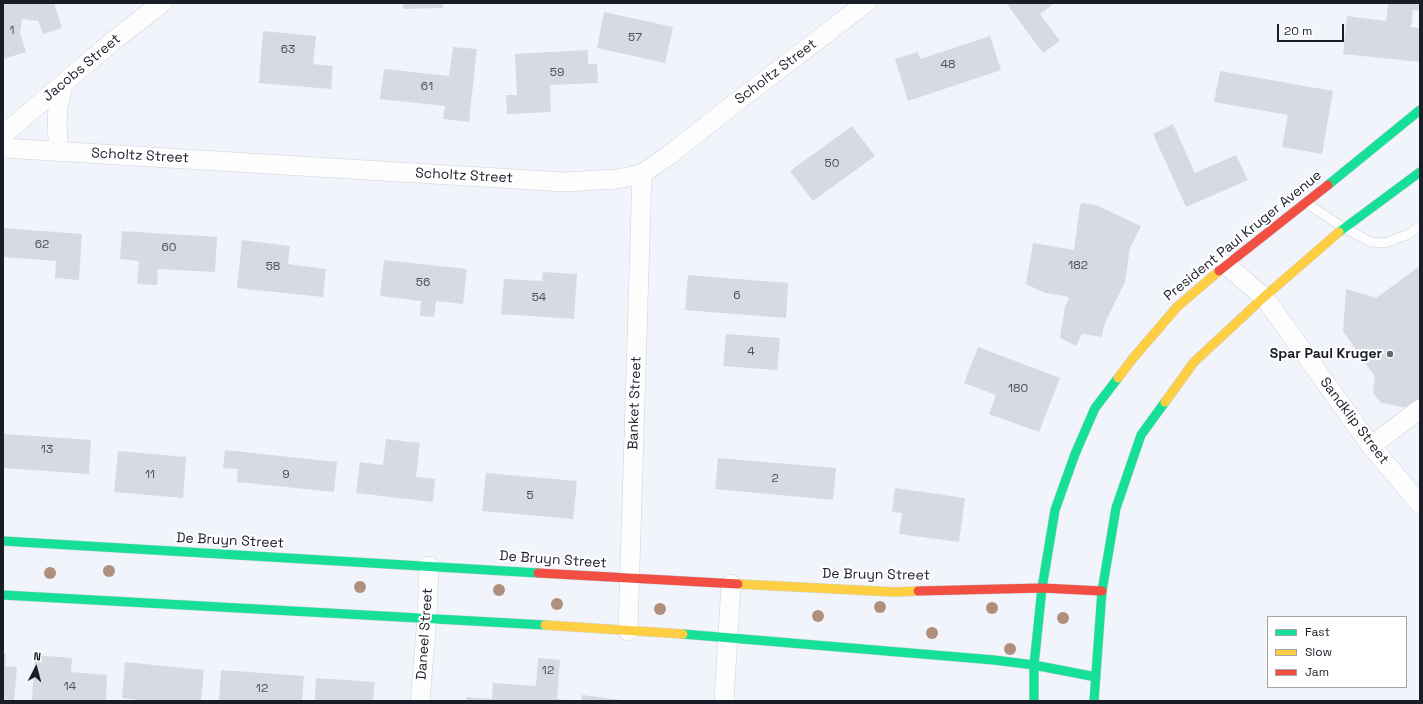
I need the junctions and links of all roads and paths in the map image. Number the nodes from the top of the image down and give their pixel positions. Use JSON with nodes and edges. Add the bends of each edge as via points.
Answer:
{"nodes":[{"id":1,"x":162,"y":3,"type":"edge"},
{"id":2,"x":866,"y":3,"type":"edge"},
{"id":3,"x":63,"y":84,"type":"junction"},
{"id":4,"x":1420,"y":110,"type":"edge"},
{"id":5,"x":3,"y":135,"type":"edge"},
{"id":6,"x":3,"y":148,"type":"edge"},
{"id":7,"x":59,"y":152,"type":"junction"},
{"id":8,"x":1420,"y":172,"type":"edge"},
{"id":9,"x":642,"y":174,"type":"junction"},
{"id":10,"x":1305,"y":202,"type":"junction"},
{"id":11,"x":1420,"y":226,"type":"edge"},
{"id":12,"x":1344,"y":228,"type":"junction"},
{"id":13,"x":1226,"y":265,"type":"junction"},
{"id":14,"x":1264,"y":297,"type":"junction"},
{"id":15,"x":1420,"y":409,"type":"edge"},
{"id":16,"x":1371,"y":446,"type":"junction"},
{"id":17,"x":1420,"y":504,"type":"edge"},
{"id":18,"x":3,"y":541,"type":"edge"},
{"id":19,"x":429,"y":566,"type":"junction"},
{"id":20,"x":629,"y":579,"type":"junction"},
{"id":21,"x":731,"y":584,"type":"junction"},
{"id":22,"x":1042,"y":588,"type":"junction"},
{"id":23,"x":1102,"y":591,"type":"junction"},
{"id":24,"x":3,"y":594,"type":"edge"},
{"id":25,"x":427,"y":618,"type":"junction"},
{"id":26,"x":628,"y":631,"type":"junction"},
{"id":27,"x":728,"y":637,"type":"junction"},
{"id":28,"x":1034,"y":666,"type":"junction"},
{"id":29,"x":1096,"y":677,"type":"junction"},
{"id":30,"x":420,"y":701,"type":"edge"},
{"id":31,"x":724,"y":701,"type":"edge"},
{"id":32,"x":1034,"y":701,"type":"edge"},
{"id":33,"x":1094,"y":701,"type":"edge"}],
"edges":[{"from":1,"to":3,"type":"street","name":"Jacobs Street"},
{"from":2,"to":9,"type":"street","name":"Scholtz Street"},
{"from":3,"to":5,"type":"street","name":"Jacobs Street"},
{"from":3,"to":7,"type":"street","via":[[57,124]]},
{"from":4,"to":10,"type":"street","name":"President Paul Kruger Avenue"},
{"from":6,"to":7,"type":"street","name":"Scholtz Street"},
{"from":7,"to":9,"type":"street","name":"Scholtz Street","via":[[564,182],[617,179]]},
{"from":8,"to":12,"type":"street"},
{"from":9,"to":20,"type":"street","name":"Banket Street"},
{"from":10,"to":12,"type":"lane"},
{"from":10,"to":13,"type":"street","name":"President Paul Kruger Avenue"},
{"from":11,"to":12,"type":"lane","via":[[1409,234],[1385,243],[1371,242]]},
{"from":12,"to":14,"type":"street"},
{"from":13,"to":14,"type":"street","name":"Sandklip Street"},
{"from":13,"to":22,"type":"street","name":"President Paul Kruger Avenue","via":[[1177,307],[1095,408],[1055,510]]},
{"from":14,"to":16,"type":"street","name":"Sandklip Street"},
{"from":14,"to":23,"type":"street","via":[[1194,362],[1141,435],[1116,508]]},
{"from":15,"to":16,"type":"street"},
{"from":16,"to":17,"type":"street","name":"Sandklip Street"},
{"from":18,"to":19,"type":"street","name":"De Bruyn Street"},
{"from":19,"to":20,"type":"street","name":"De Bruyn Street"},
{"from":19,"to":25,"type":"street","name":"Daneel Street"},
{"from":20,"to":21,"type":"street","name":"De Bruyn Street"},
{"from":20,"to":26,"type":"street","name":"Banket Street"},
{"from":21,"to":22,"type":"street","name":"De Bruyn Street","via":[[895,592]]},
{"from":21,"to":27,"type":"street"},
{"from":22,"to":23,"type":"street","name":"De Bruyn Street"},
{"from":22,"to":28,"type":"street","name":"President Paul Kruger Avenue"},
{"from":23,"to":29,"type":"street"},
{"from":24,"to":25,"type":"street"},
{"from":25,"to":26,"type":"street"},
{"from":25,"to":30,"type":"street","name":"Daneel Street"},
{"from":26,"to":27,"type":"street"},
{"from":27,"to":28,"type":"street","via":[[920,653]]},
{"from":27,"to":31,"type":"street"},
{"from":28,"to":29,"type":"street"},
{"from":28,"to":32,"type":"street","name":"President Paul Kruger Avenue"},
{"from":29,"to":33,"type":"street"}]}
